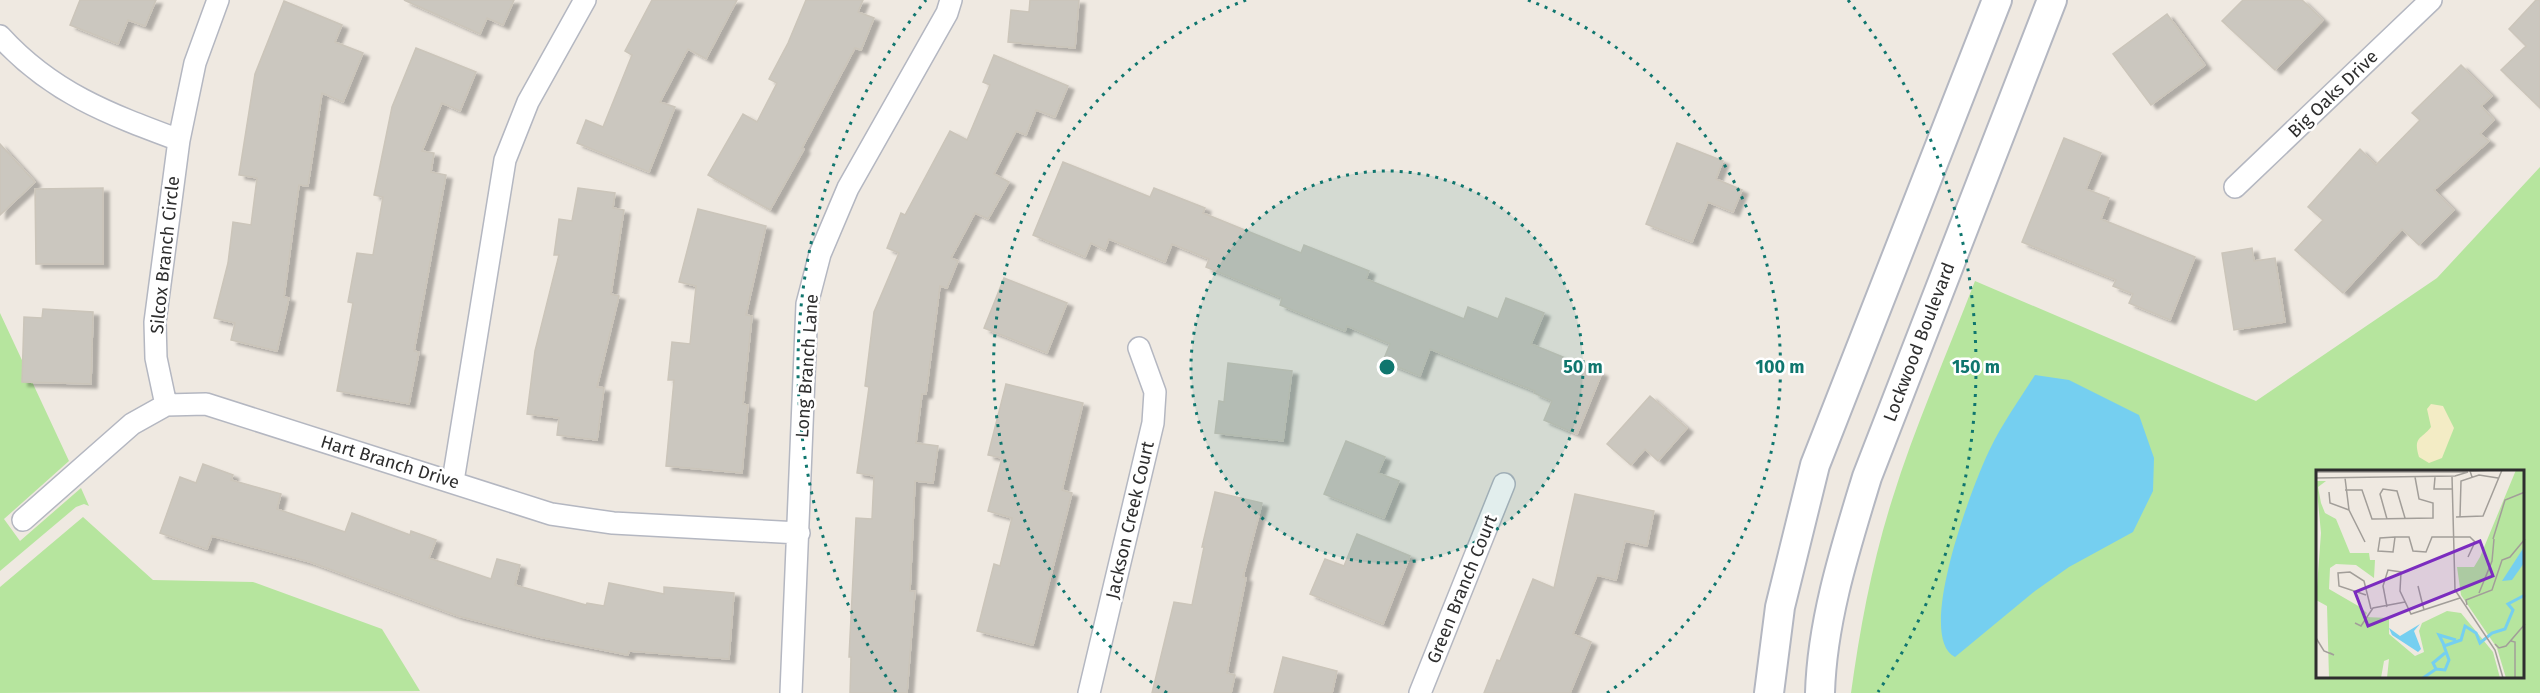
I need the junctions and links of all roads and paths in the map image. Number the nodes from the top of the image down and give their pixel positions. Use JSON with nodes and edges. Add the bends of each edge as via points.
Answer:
{"nodes":[{"id":1,"x":218,"y":0,"type":"edge"},
{"id":2,"x":585,"y":0,"type":"edge"},
{"id":3,"x":951,"y":0,"type":"edge"},
{"id":4,"x":1997,"y":0,"type":"edge"},
{"id":5,"x":2052,"y":0,"type":"edge"},
{"id":6,"x":2431,"y":0,"type":"edge"},
{"id":7,"x":0,"y":36,"type":"edge"},
{"id":8,"x":179,"y":140,"type":"junction"},
{"id":9,"x":2235,"y":188,"type":"dead end"},
{"id":10,"x":1139,"y":348,"type":"dead end"},
{"id":11,"x":166,"y":405,"type":"junction"},
{"id":12,"x":453,"y":481,"type":"junction"},
{"id":13,"x":1504,"y":484,"type":"dead end"},
{"id":14,"x":23,"y":520,"type":"dead end"},
{"id":15,"x":799,"y":533,"type":"junction"},
{"id":16,"x":791,"y":693,"type":"edge"},
{"id":17,"x":1089,"y":693,"type":"edge"},
{"id":18,"x":1420,"y":693,"type":"edge"},
{"id":19,"x":1769,"y":693,"type":"edge"},
{"id":20,"x":1820,"y":693,"type":"edge"}],
"edges":[{"from":1,"to":8,"type":"street","name":"Silcox Branch Circle","via":[[195,63]]},
{"from":2,"to":12,"type":"street","via":[[528,102],[505,160]]},
{"from":3,"to":15,"type":"street","name":"Long Branch Lane","via":[[848,188],[820,254],[807,304]]},
{"from":4,"to":19,"type":"main road","via":[[1815,465],[1780,607]]},
{"from":5,"to":20,"type":"main road","name":"Lockwood Boulevard","via":[[1867,477],[1848,538]]},
{"from":6,"to":9,"type":"street","name":"Big Oaks Drive"},
{"from":7,"to":8,"type":"street","via":[[63,89],[104,113]]},
{"from":8,"to":11,"type":"street","name":"Silcox Branch Circle","via":[[155,322],[156,358]]},
{"from":10,"to":17,"type":"street","name":"Jackson Creek Court","via":[[1155,392],[1153,423]]},
{"from":11,"to":12,"type":"street","name":"Hart Branch Drive","via":[[206,404]]},
{"from":11,"to":14,"type":"street","name":"Hart Branch Drive","via":[[132,424]]},
{"from":12,"to":15,"type":"street","name":"Hart Branch Drive","via":[[551,514],[613,523]]},
{"from":13,"to":18,"type":"street","name":"Green Branch Court"},
{"from":15,"to":16,"type":"street","name":"Long Branch Lane"}]}
